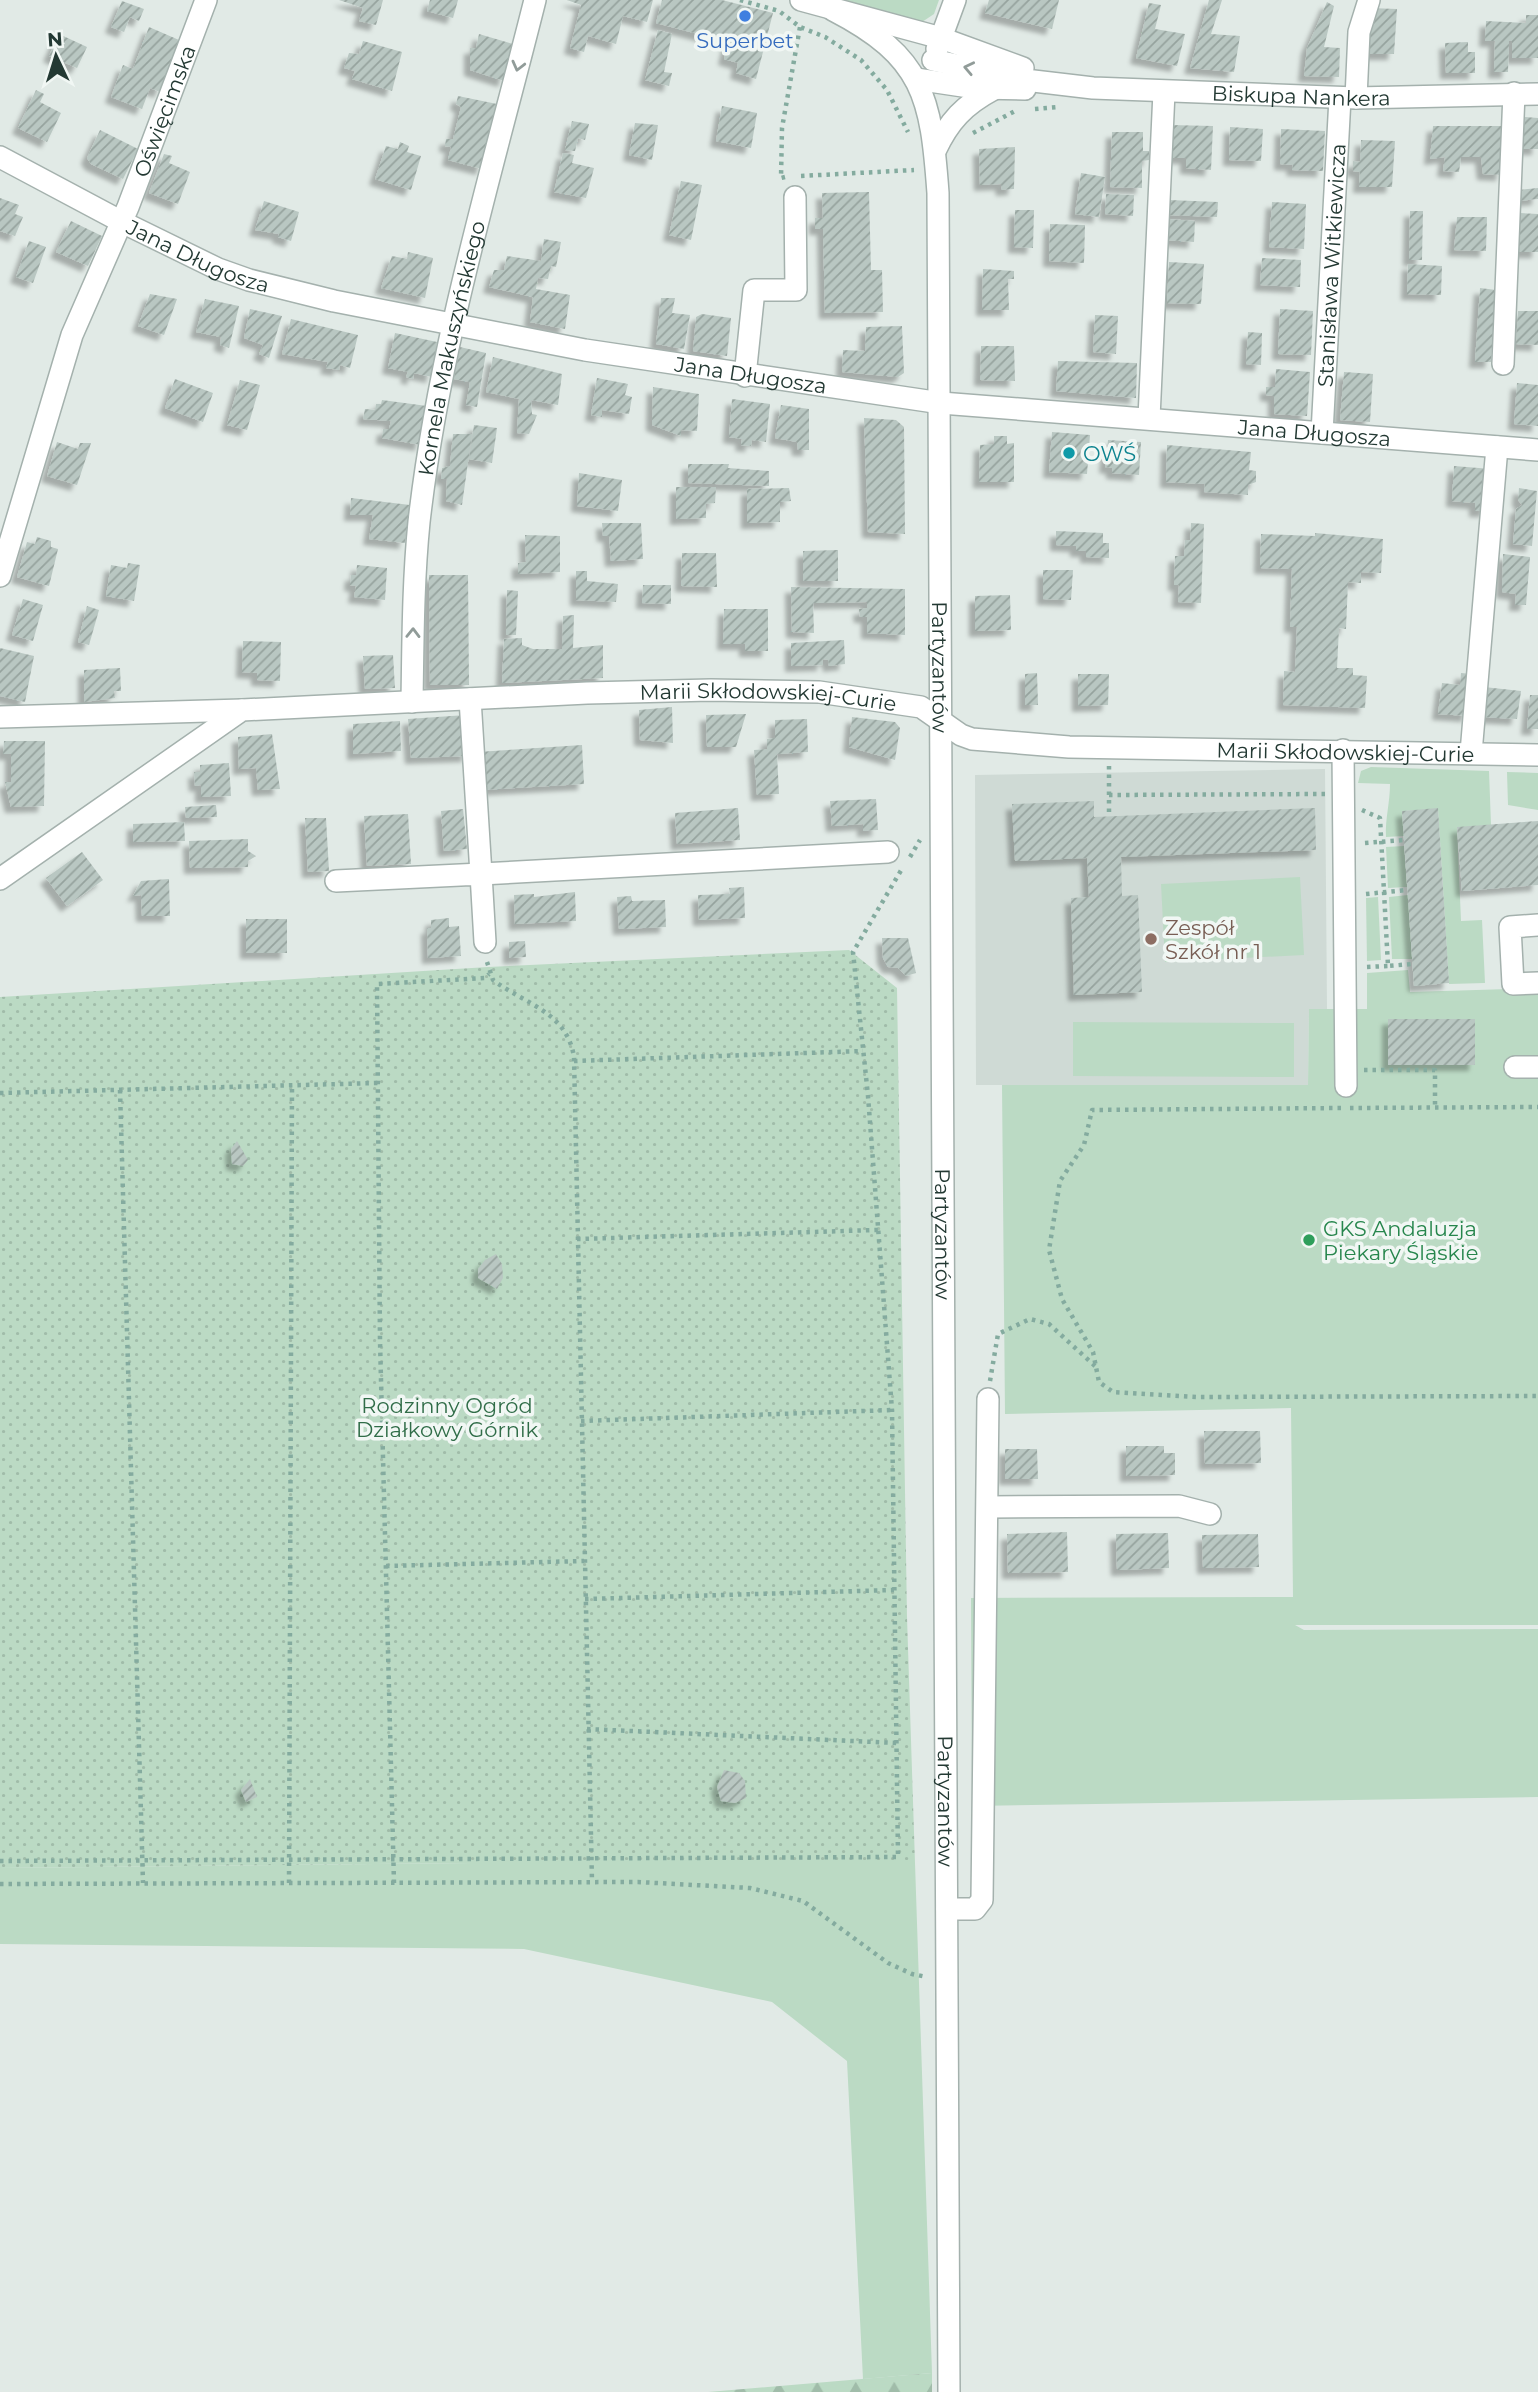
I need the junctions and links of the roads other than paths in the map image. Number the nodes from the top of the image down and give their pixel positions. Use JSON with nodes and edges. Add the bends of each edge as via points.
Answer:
{"nodes":[{"id":1,"x":206,"y":0,"type":"edge"},
{"id":2,"x":535,"y":0,"type":"edge"},
{"id":3,"x":801,"y":0,"type":"edge"},
{"id":4,"x":955,"y":0,"type":"edge"},
{"id":5,"x":1369,"y":0,"type":"edge"},
{"id":6,"x":833,"y":10,"type":"junction"},
{"id":7,"x":941,"y":38,"type":"junction"},
{"id":8,"x":933,"y":60,"type":"junction"},
{"id":9,"x":916,"y":79,"type":"junction"},
{"id":10,"x":1060,"y":84,"type":"junction"},
{"id":11,"x":994,"y":89,"type":"junction"},
{"id":12,"x":1164,"y":92,"type":"junction"},
{"id":13,"x":1514,"y":93,"type":"junction"},
{"id":14,"x":1538,"y":94,"type":"edge"},
{"id":15,"x":1348,"y":98,"type":"junction"},
{"id":16,"x":935,"y":152,"type":"junction"},
{"id":17,"x":0,"y":157,"type":"edge"},
{"id":18,"x":795,"y":197,"type":"dead end"},
{"id":19,"x":122,"y":222,"type":"junction"},
{"id":20,"x":454,"y":324,"type":"junction"},
{"id":21,"x":1503,"y":364,"type":"dead end"},
{"id":22,"x":745,"y":376,"type":"junction"},
{"id":23,"x":941,"y":403,"type":"junction"},
{"id":24,"x":1149,"y":418,"type":"junction"},
{"id":25,"x":1322,"y":433,"type":"junction"},
{"id":26,"x":1497,"y":447,"type":"junction"},
{"id":27,"x":1538,"y":450,"type":"edge"},
{"id":28,"x":0,"y":576,"type":"edge"},
{"id":29,"x":470,"y":699,"type":"junction"},
{"id":30,"x":412,"y":702,"type":"junction"},
{"id":31,"x":242,"y":710,"type":"junction"},
{"id":32,"x":0,"y":717,"type":"edge"},
{"id":33,"x":941,"y":720,"type":"junction"},
{"id":34,"x":1343,"y":750,"type":"junction"},
{"id":35,"x":1471,"y":753,"type":"junction"},
{"id":36,"x":1538,"y":755,"type":"edge"},
{"id":37,"x":888,"y":852,"type":"dead end"},
{"id":38,"x":481,"y":874,"type":"junction"},
{"id":39,"x":0,"y":879,"type":"edge"},
{"id":40,"x":336,"y":881,"type":"dead end"},
{"id":41,"x":1538,"y":925,"type":"edge"},
{"id":42,"x":485,"y":942,"type":"road end"},
{"id":43,"x":1538,"y":983,"type":"edge"},
{"id":44,"x":1515,"y":1067,"type":"dead end"},
{"id":45,"x":1538,"y":1068,"type":"edge"},
{"id":46,"x":1346,"y":1078,"type":"road end"},
{"id":47,"x":988,"y":1399,"type":"road end"},
{"id":48,"x":989,"y":1507,"type":"junction"},
{"id":49,"x":1210,"y":1514,"type":"dead end"},
{"id":50,"x":947,"y":1909,"type":"junction"},
{"id":51,"x":949,"y":2392,"type":"edge"}],
"edges":[{"from":1,"to":19,"type":"street","name":"Oświęcimska"},
{"from":2,"to":20,"type":"street","name":"Kornela Makuszyńskiego","one_way":true},
{"from":3,"to":6,"type":"street"},
{"from":4,"to":7,"type":"street"},
{"from":5,"to":15,"type":"street","name":"Stanisława Witkiewicza"},
{"from":6,"to":7,"type":"street"},
{"from":6,"to":9,"type":"street","via":[[881,37]]},
{"from":7,"to":8,"type":"street"},
{"from":7,"to":10,"type":"street","name":"Biskupa Nankera"},
{"from":8,"to":9,"type":"street"},
{"from":10,"to":8,"type":"street","name":"Biskupa Nankera","one_way":true},
{"from":9,"to":11,"type":"street","name":"Biskupa Nankera"},
{"from":9,"to":16,"type":"street","name":"Partyzantów","via":[[930,113]]},
{"from":10,"to":11,"type":"street","name":"Biskupa Nankera"},
{"from":10,"to":12,"type":"street","name":"Biskupa Nankera"},
{"from":11,"to":16,"type":"street","name":"Biskupa Nankera","via":[[962,108]]},
{"from":12,"to":15,"type":"street","name":"Biskupa Nankera"},
{"from":12,"to":24,"type":"street"},
{"from":13,"to":14,"type":"street","name":"Biskupa Nankera"},
{"from":13,"to":15,"type":"street","name":"Biskupa Nankera"},
{"from":13,"to":21,"type":"street"},
{"from":15,"to":25,"type":"street","name":"Stanisława Witkiewicza"},
{"from":16,"to":23,"type":"street","name":"Partyzantów"},
{"from":17,"to":19,"type":"street","name":"Jana Długosza"},
{"from":18,"to":22,"type":"street","via":[[796,290],[754,290]]},
{"from":19,"to":20,"type":"street","name":"Jana Długosza","via":[[250,280]]},
{"from":19,"to":28,"type":"street","name":"Oświęcimska","via":[[72,335]]},
{"from":20,"to":22,"type":"street","name":"Jana Długosza"},
{"from":30,"to":20,"type":"street","name":"Kornela Makuszyńskiego","one_way":true,"via":[[419,521]]},
{"from":22,"to":23,"type":"street","name":"Jana Długosza"},
{"from":23,"to":24,"type":"street","name":"Jana Długosza"},
{"from":23,"to":33,"type":"street","name":"Partyzantów"},
{"from":24,"to":25,"type":"street","name":"Jana Długosza"},
{"from":25,"to":26,"type":"street","name":"Jana Długosza"},
{"from":26,"to":27,"type":"street","name":"Jana Długosza"},
{"from":26,"to":35,"type":"street"},
{"from":29,"to":30,"type":"street","name":"Marii Skłodowskiej-Curie"},
{"from":29,"to":33,"type":"street","name":"Marii Skłodowskiej-Curie","via":[[711,690],[818,692],[921,707]]},
{"from":29,"to":38,"type":"street"},
{"from":30,"to":31,"type":"street","name":"Marii Skłodowskiej-Curie"},
{"from":31,"to":32,"type":"street","name":"Marii Skłodowskiej-Curie"},
{"from":31,"to":39,"type":"street"},
{"from":33,"to":34,"type":"street","name":"Marii Skłodowskiej-Curie","via":[[972,739],[1069,747]]},
{"from":33,"to":50,"type":"street","name":"Partyzantów"},
{"from":34,"to":35,"type":"street","name":"Marii Skłodowskiej-Curie"},
{"from":34,"to":46,"type":"street"},
{"from":35,"to":36,"type":"street","name":"Marii Skłodowskiej-Curie"},
{"from":37,"to":38,"type":"street"},
{"from":38,"to":40,"type":"street"},
{"from":38,"to":42,"type":"street"},
{"from":41,"to":43,"type":"street","via":[[1510,927],[1513,984]]},
{"from":44,"to":45,"type":"street"},
{"from":47,"to":48,"type":"street"},
{"from":48,"to":49,"type":"street","via":[[1179,1506]]},
{"from":48,"to":50,"type":"street","via":[[983,1643],[982,1899],[975,1909]]},
{"from":50,"to":51,"type":"street","name":"Partyzantów"}]}
